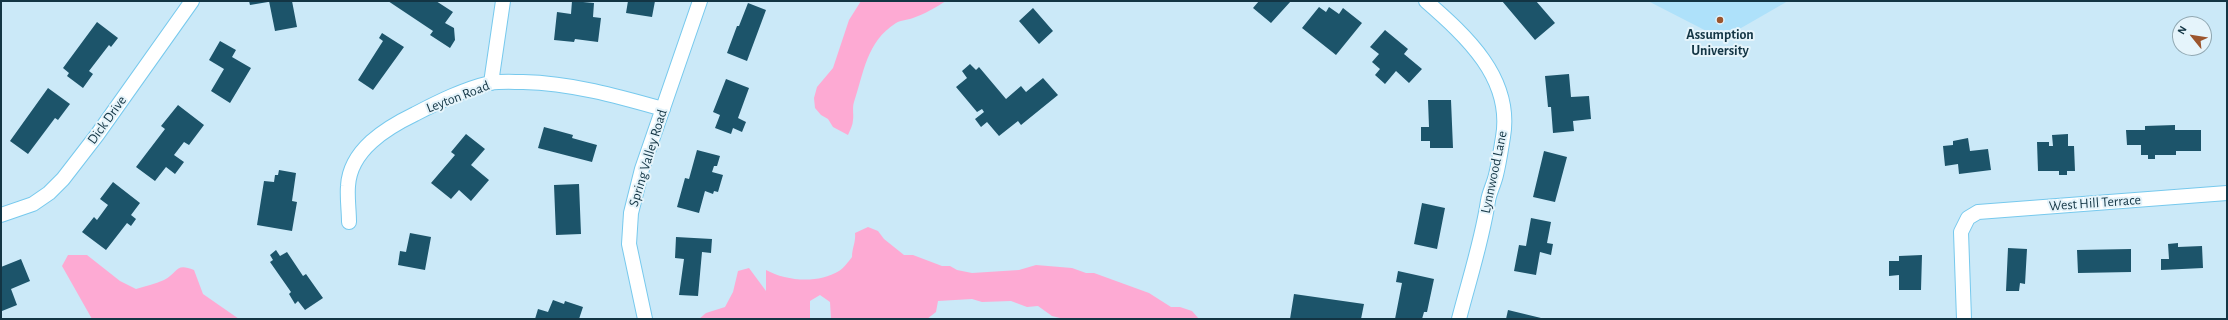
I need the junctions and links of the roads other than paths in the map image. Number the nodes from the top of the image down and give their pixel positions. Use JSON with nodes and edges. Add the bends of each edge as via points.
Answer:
{"nodes":[{"id":1,"x":192,"y":1,"type":"edge"},
{"id":2,"x":502,"y":1,"type":"edge"},
{"id":3,"x":700,"y":1,"type":"edge"},
{"id":4,"x":1426,"y":1,"type":"edge"},
{"id":5,"x":491,"y":83,"type":"junction"},
{"id":6,"x":663,"y":109,"type":"junction"},
{"id":7,"x":2227,"y":193,"type":"edge"},
{"id":8,"x":1,"y":215,"type":"edge"},
{"id":9,"x":349,"y":222,"type":"dead end"},
{"id":10,"x":645,"y":319,"type":"edge"},
{"id":11,"x":1459,"y":319,"type":"edge"},
{"id":12,"x":1964,"y":319,"type":"edge"}],
"edges":[{"from":1,"to":8,"type":"street","name":"Dick Drive","via":[[62,180],[33,204]]},
{"from":2,"to":5,"type":"street"},
{"from":3,"to":6,"type":"street","name":"Spring Valley Road"},
{"from":4,"to":11,"type":"street","name":"Lynnwood Lane","via":[[1472,44],[1487,64],[1503,103],[1504,135],[1497,174]]},
{"from":5,"to":6,"type":"street","name":"Leyton Road","via":[[540,82],[574,86]]},
{"from":5,"to":9,"type":"street","name":"Leyton Road","via":[[428,107],[382,132],[368,144],[358,157],[350,178]]},
{"from":6,"to":10,"type":"street","name":"Spring Valley Road","via":[[642,168],[629,229],[632,259]]},
{"from":7,"to":12,"type":"street","name":"West Hill Terrace","via":[[1978,212],[1962,226]]}]}
